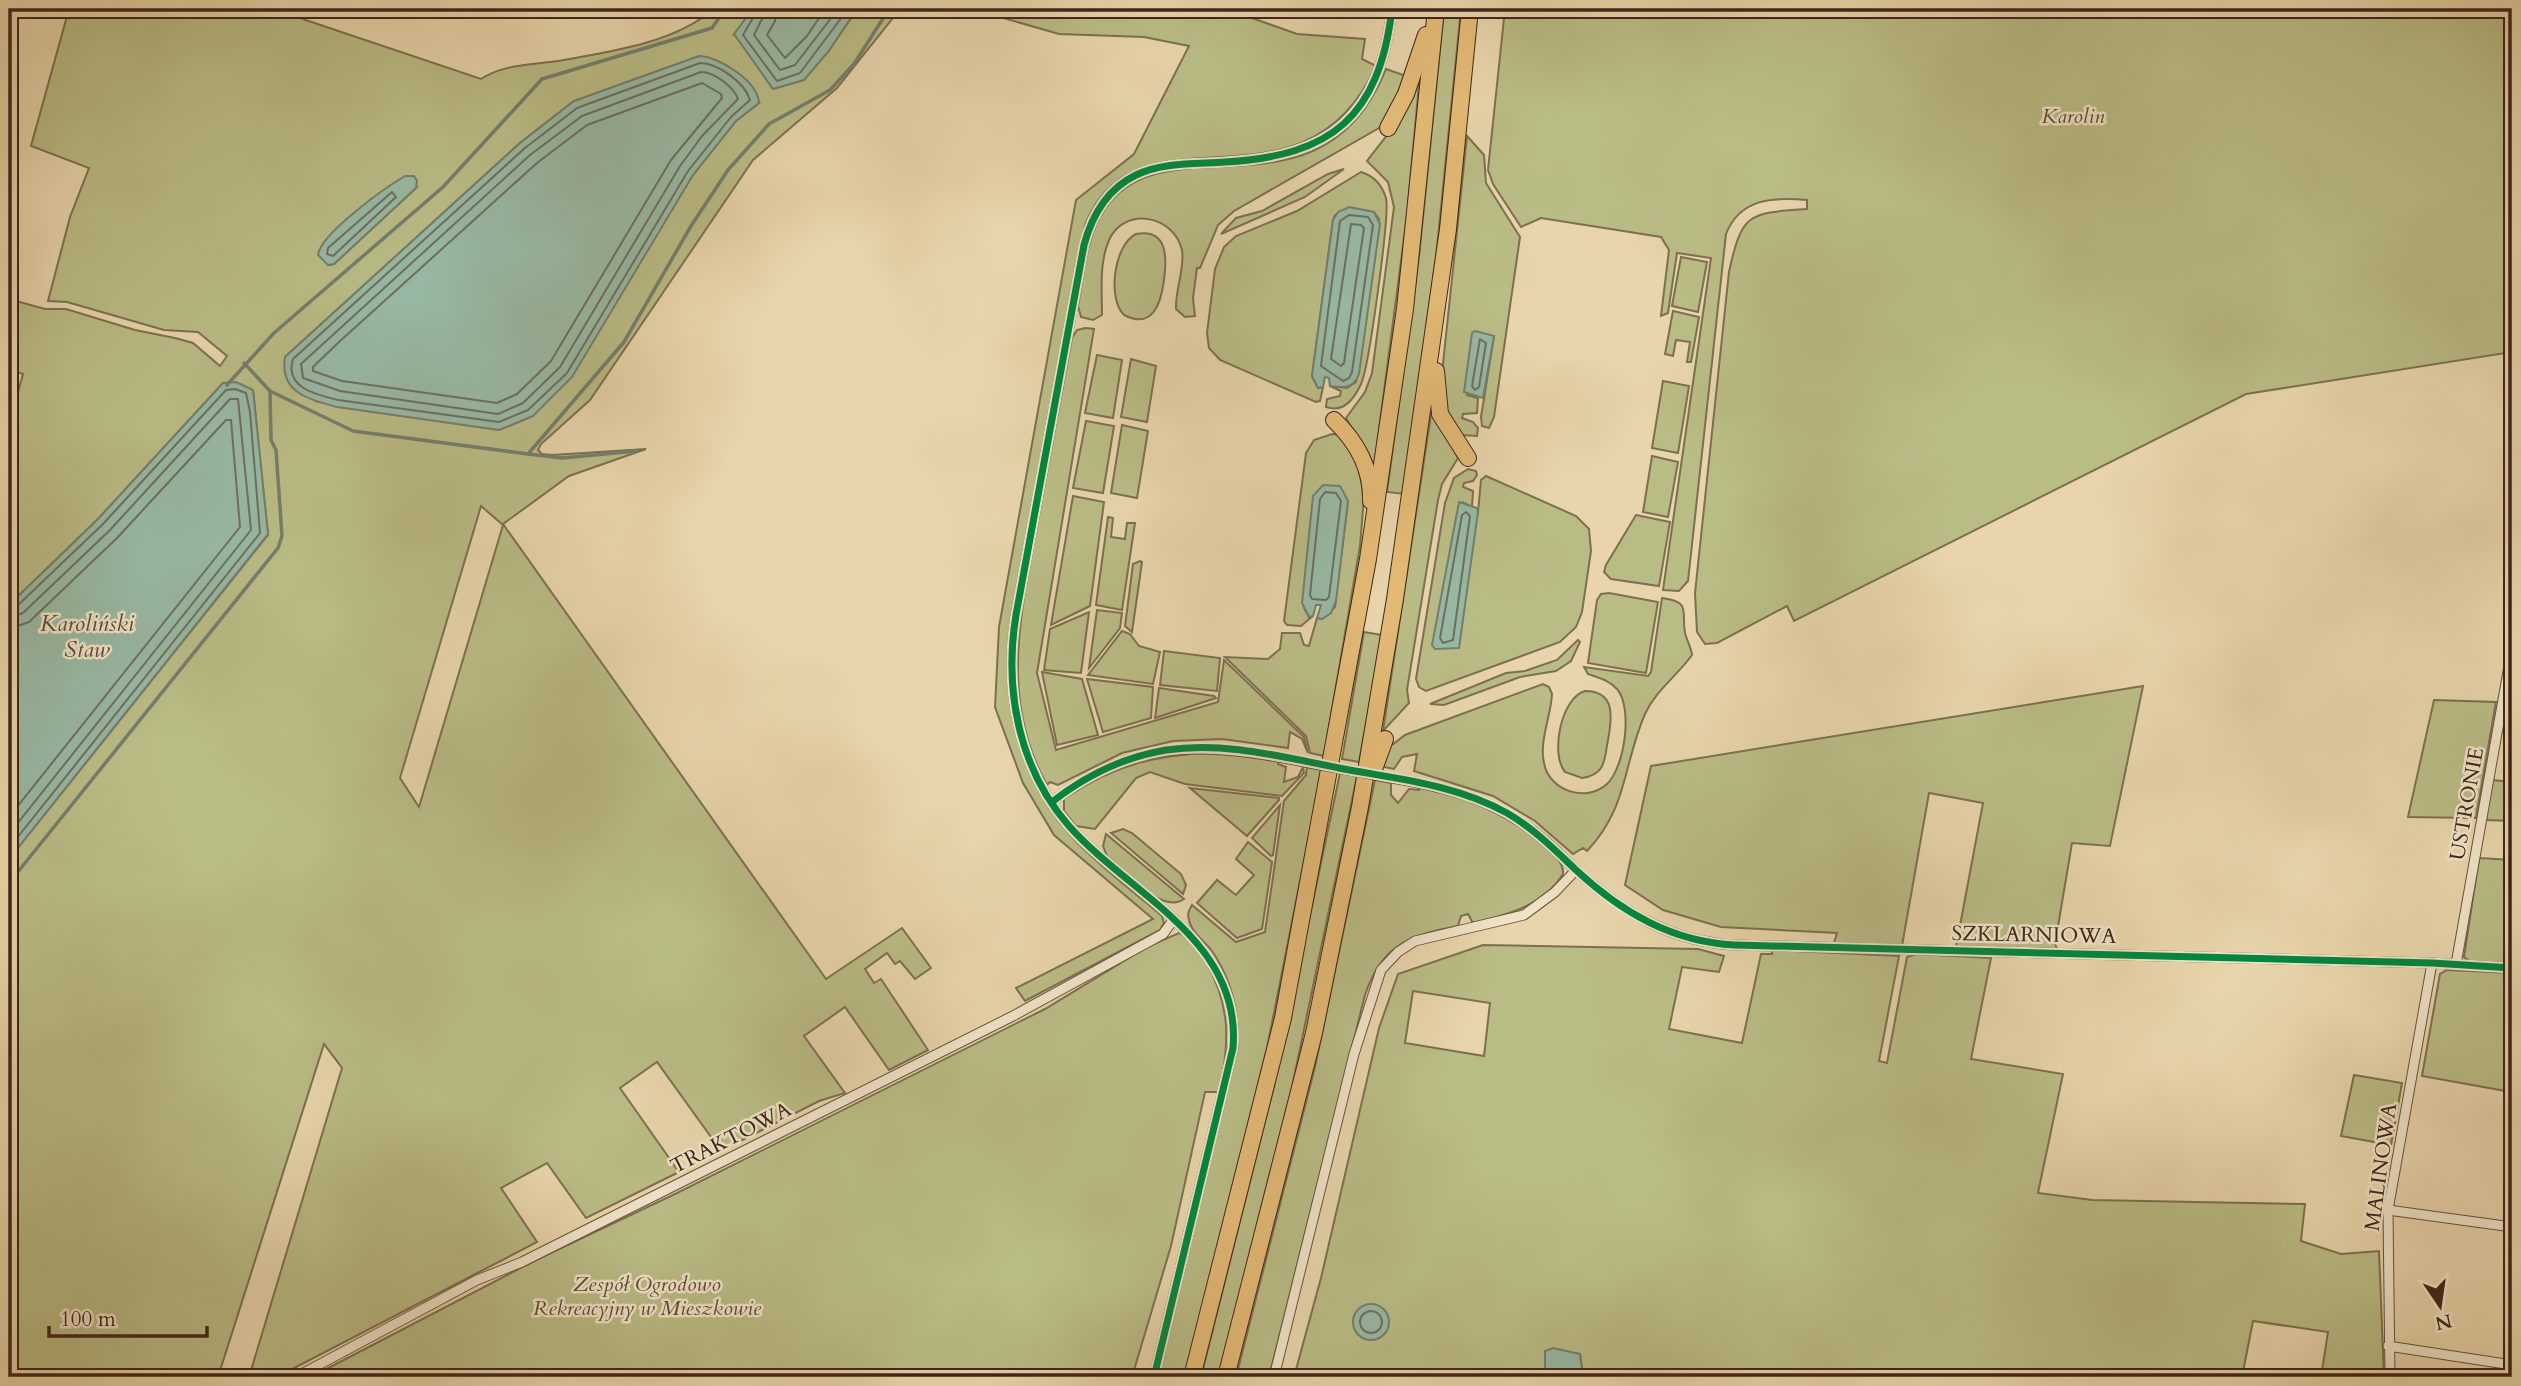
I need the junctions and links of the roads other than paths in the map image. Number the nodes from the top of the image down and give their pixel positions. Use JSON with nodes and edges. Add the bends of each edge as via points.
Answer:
{"nodes":[{"id":1,"x":1392,"y":9,"type":"edge"},
{"id":2,"x":1433,"y":9,"type":"edge"},
{"id":3,"x":1470,"y":9,"type":"edge"},
{"id":4,"x":1388,"y":128,"type":"dead end"},
{"id":5,"x":1436,"y":316,"type":"junction"},
{"id":6,"x":1334,"y":420,"type":"dead end"},
{"id":7,"x":1468,"y":458,"type":"dead end"},
{"id":8,"x":1368,"y":559,"type":"junction"},
{"id":9,"x":2512,"y":649,"type":"edge"},
{"id":10,"x":1385,"y":739,"type":"dead end"},
{"id":11,"x":1052,"y":802,"type":"junction"},
{"id":12,"x":1360,"y":807,"type":"junction"},
{"id":13,"x":1576,"y":870,"type":"junction"},
{"id":14,"x":1174,"y":919,"type":"junction"},
{"id":15,"x":2432,"y":963,"type":"junction"},
{"id":16,"x":2456,"y":964,"type":"junction"},
{"id":17,"x":2512,"y":968,"type":"edge"},
{"id":18,"x":2388,"y":1210,"type":"junction"},
{"id":19,"x":2512,"y":1227,"type":"edge"},
{"id":20,"x":2388,"y":1346,"type":"junction"},
{"id":21,"x":2512,"y":1365,"type":"edge"},
{"id":22,"x":296,"y":1377,"type":"edge"},
{"id":23,"x":1154,"y":1377,"type":"edge"},
{"id":24,"x":1192,"y":1377,"type":"edge"},
{"id":25,"x":1226,"y":1377,"type":"edge"},
{"id":26,"x":1274,"y":1377,"type":"edge"},
{"id":27,"x":2390,"y":1377,"type":"edge"}],
"edges":[{"from":1,"to":11,"type":"street","via":[[1385,55],[1372,87],[1350,119],[1326,138],[1280,157],[1176,165],[1138,174],[1106,198],[1088,229],[1011,651],[1018,727]]},
{"from":2,"to":4,"type":"highway","via":[[1418,65]]},
{"from":2,"to":8,"type":"highway","via":[[1405,309]]},
{"from":3,"to":5,"type":"highway"},
{"from":5,"to":7,"type":"highway","via":[[1437,403],[1444,423]]},
{"from":5,"to":12,"type":"highway"},
{"from":6,"to":8,"type":"highway","via":[[1357,446],[1369,477]]},
{"from":8,"to":24,"type":"highway","via":[[1283,1018]]},
{"from":9,"to":16,"type":"street","name":"USTRONIE"},
{"from":10,"to":12,"type":"highway"},
{"from":11,"to":13,"type":"street","name":"SZKLARNIOWA","bridge":true,"via":[[1111,766],[1165,750],[1225,748],[1448,789],[1484,801],[1540,836]]},
{"from":11,"to":14,"type":"street","via":[[1085,843]]},
{"from":12,"to":25,"type":"highway","via":[[1314,1033]]},
{"from":13,"to":15,"type":"street","name":"SZKLARNIOWA","via":[[1654,926],[1714,944]]},
{"from":13,"to":26,"type":"street","via":[[1524,915],[1415,941],[1381,970],[1354,1055]]},
{"from":14,"to":22,"type":"street","name":"TRAKTOWA","via":[[1163,934],[1013,1016],[522,1262],[477,1280]]},
{"from":14,"to":23,"type":"street","via":[[1217,968],[1230,1003],[1234,1039]]},
{"from":15,"to":16,"type":"street","name":"SZKLARNIOWA"},
{"from":15,"to":18,"type":"street","name":"MALINOWA"},
{"from":16,"to":17,"type":"street","name":"SZKLARNIOWA"},
{"from":18,"to":19,"type":"street"},
{"from":18,"to":20,"type":"street","name":"MALINOWA"},
{"from":20,"to":21,"type":"street"},
{"from":20,"to":27,"type":"street","name":"MALINOWA"}]}
